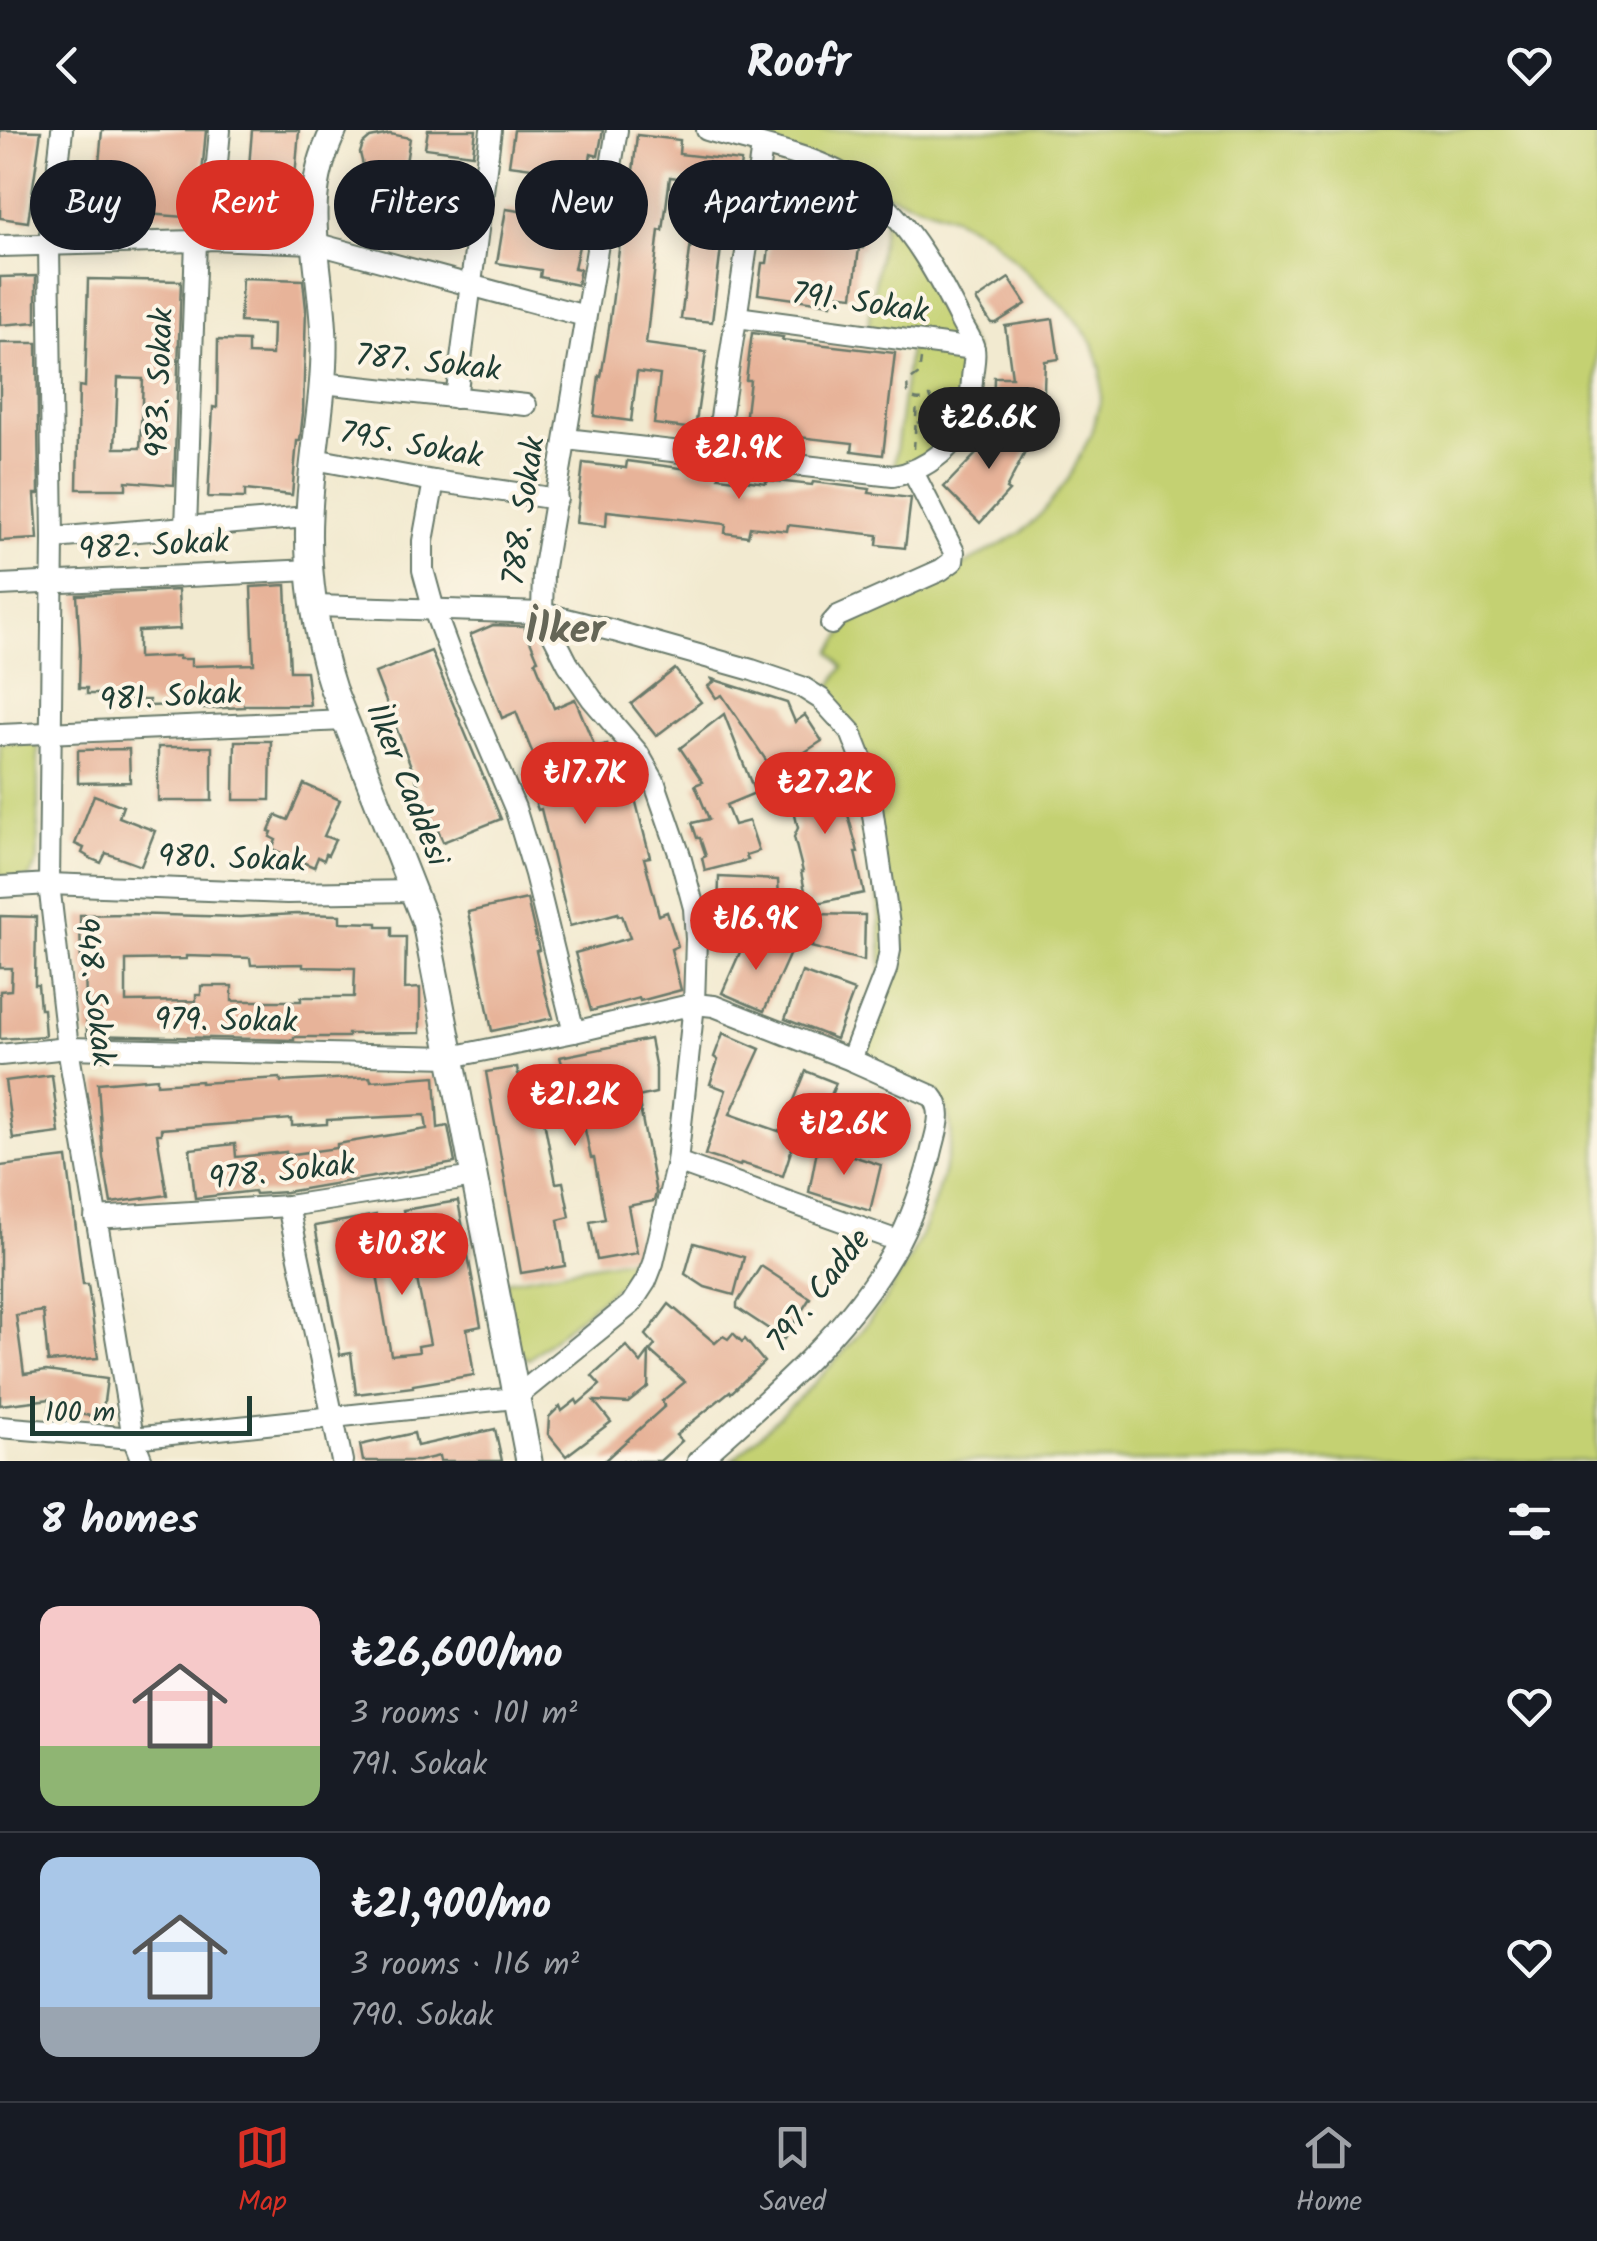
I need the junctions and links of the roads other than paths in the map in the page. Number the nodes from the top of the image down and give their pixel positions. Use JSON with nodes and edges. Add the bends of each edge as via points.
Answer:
{"nodes":[{"id":1,"x":62,"y":130,"type":"edge"},
{"id":2,"x":220,"y":130,"type":"edge"},
{"id":3,"x":334,"y":130,"type":"edge"},
{"id":4,"x":491,"y":130,"type":"edge"},
{"id":5,"x":617,"y":130,"type":"edge"},
{"id":6,"x":707,"y":130,"type":"edge"},
{"id":7,"x":762,"y":147,"type":"junction"},
{"id":8,"x":59,"y":160,"type":"edge"},
{"id":9,"x":215,"y":160,"type":"edge"},
{"id":10,"x":314,"y":243,"type":"junction"},
{"id":11,"x":30,"y":245,"type":"edge"},
{"id":12,"x":0,"y":246,"type":"edge"},
{"id":13,"x":50,"y":250,"type":"edge"},
{"id":14,"x":202,"y":250,"type":"edge"},
{"id":15,"x":470,"y":286,"type":"junction"},
{"id":16,"x":585,"y":316,"type":"junction"},
{"id":17,"x":737,"y":317,"type":"junction"},
{"id":18,"x":974,"y":350,"type":"junction"},
{"id":19,"x":323,"y":383,"type":"junction"},
{"id":20,"x":456,"y":398,"type":"junction"},
{"id":21,"x":526,"y":405,"type":"dead end"},
{"id":22,"x":566,"y":440,"type":"junction"},
{"id":23,"x":715,"y":456,"type":"junction"},
{"id":24,"x":314,"y":460,"type":"junction"},
{"id":25,"x":912,"y":472,"type":"junction"},
{"id":26,"x":434,"y":482,"type":"junction"},
{"id":27,"x":556,"y":500,"type":"junction"},
{"id":28,"x":308,"y":518,"type":"junction"},
{"id":29,"x":186,"y":528,"type":"junction"},
{"id":30,"x":52,"y":538,"type":"junction"},
{"id":31,"x":311,"y":570,"type":"junction"},
{"id":32,"x":52,"y":582,"type":"junction"},
{"id":33,"x":0,"y":584,"type":"edge"},
{"id":34,"x":315,"y":606,"type":"junction"},
{"id":35,"x":434,"y":610,"type":"junction"},
{"id":36,"x":542,"y":613,"type":"junction"},
{"id":37,"x":831,"y":624,"type":"dead end"},
{"id":38,"x":345,"y":720,"type":"junction"},
{"id":39,"x":52,"y":734,"type":"junction"},
{"id":40,"x":0,"y":735,"type":"edge"},
{"id":41,"x":49,"y":884,"type":"junction"},
{"id":42,"x":0,"y":887,"type":"edge"},
{"id":43,"x":414,"y":891,"type":"junction"},
{"id":44,"x":694,"y":1004,"type":"junction"},
{"id":45,"x":574,"y":1032,"type":"junction"},
{"id":46,"x":68,"y":1048,"type":"junction"},
{"id":47,"x":0,"y":1055,"type":"edge"},
{"id":48,"x":451,"y":1057,"type":"junction"},
{"id":49,"x":851,"y":1060,"type":"junction"},
{"id":50,"x":677,"y":1162,"type":"junction"},
{"id":51,"x":474,"y":1177,"type":"junction"},
{"id":52,"x":288,"y":1206,"type":"junction"},
{"id":53,"x":95,"y":1218,"type":"junction"},
{"id":54,"x":898,"y":1241,"type":"junction"},
{"id":55,"x":516,"y":1398,"type":"junction"},
{"id":56,"x":331,"y":1416,"type":"junction"},
{"id":57,"x":0,"y":1427,"type":"edge"},
{"id":58,"x":133,"y":1438,"type":"junction"},
{"id":59,"x":126,"y":1461,"type":"edge"},
{"id":60,"x":142,"y":1461,"type":"edge"},
{"id":61,"x":342,"y":1461,"type":"edge"},
{"id":62,"x":529,"y":1461,"type":"edge"},
{"id":63,"x":698,"y":1461,"type":"edge"}],
"edges":[{"from":1,"to":8,"type":"street","name":"948. Sokak"},
{"from":2,"to":9,"type":"street","name":"983. Sokak"},
{"from":3,"to":10,"type":"main road","name":"İlker Caddesi","via":[[315,185]]},
{"from":4,"to":15,"type":"street"},
{"from":5,"to":16,"type":"street","name":"788. Sokak"},
{"from":6,"to":7,"type":"street"},
{"from":7,"to":17,"type":"street"},
{"from":7,"to":18,"type":"street","via":[[806,158],[869,192],[906,230]]},
{"from":10,"to":15,"type":"street"},
{"from":10,"to":19,"type":"main road","name":"İlker Caddesi"},
{"from":11,"to":12,"type":"street"},
{"from":13,"to":30,"type":"street","name":"948. Sokak"},
{"from":14,"to":29,"type":"street","name":"983. Sokak"},
{"from":15,"to":16,"type":"street"},
{"from":15,"to":20,"type":"street"},
{"from":16,"to":22,"type":"street","name":"788. Sokak"},
{"from":17,"to":18,"type":"street","name":"791. Sokak"},
{"from":17,"to":23,"type":"street"},
{"from":18,"to":25,"type":"street","via":[[965,421],[928,464]]},
{"from":19,"to":20,"type":"street","name":"787. Sokak"},
{"from":19,"to":24,"type":"main road","name":"İlker Caddesi"},
{"from":20,"to":21,"type":"street","name":"787. Sokak"},
{"from":22,"to":23,"type":"street"},
{"from":22,"to":27,"type":"street","name":"788. Sokak"},
{"from":23,"to":25,"type":"street","via":[[892,476]]},
{"from":24,"to":26,"type":"street","name":"795. Sokak"},
{"from":24,"to":28,"type":"main road","name":"İlker Caddesi"},
{"from":25,"to":37,"type":"street","via":[[953,561]]},
{"from":26,"to":27,"type":"street","name":"795. Sokak"},
{"from":26,"to":35,"type":"street","via":[[423,570]]},
{"from":27,"to":36,"type":"street","name":"788. Sokak"},
{"from":28,"to":29,"type":"street","name":"982. Sokak"},
{"from":28,"to":31,"type":"main road","name":"İlker Caddesi"},
{"from":29,"to":30,"type":"street","name":"982. Sokak"},
{"from":30,"to":32,"type":"street","name":"948. Sokak"},
{"from":31,"to":32,"type":"street","name":"982. Sokak"},
{"from":31,"to":34,"type":"main road","name":"İlker Caddesi"},
{"from":32,"to":33,"type":"street","name":"982. Sokak"},
{"from":32,"to":39,"type":"street","name":"948. Sokak"},
{"from":34,"to":35,"type":"street"},
{"from":34,"to":38,"type":"main road","name":"İlker Caddesi","via":[[323,659]]},
{"from":35,"to":36,"type":"street"},
{"from":35,"to":45,"type":"street","via":[[515,808]]},
{"from":36,"to":44,"type":"street","name":"788. Sokak","via":[[576,676],[638,753],[666,809],[694,908]]},
{"from":36,"to":49,"type":"street","via":[[802,688],[851,732],[867,773],[890,950]]},
{"from":38,"to":39,"type":"street","name":"981. Sokak"},
{"from":38,"to":43,"type":"main road","name":"İlker Caddesi"},
{"from":39,"to":40,"type":"street","name":"981. Sokak"},
{"from":39,"to":41,"type":"street","name":"948. Sokak"},
{"from":41,"to":42,"type":"street","name":"980. Sokak"},
{"from":41,"to":43,"type":"street","name":"980. Sokak"},
{"from":41,"to":46,"type":"street","name":"948. Sokak"},
{"from":43,"to":48,"type":"main road","name":"İlker Caddesi"},
{"from":44,"to":45,"type":"street","name":"979. Sokak"},
{"from":44,"to":49,"type":"street"},
{"from":44,"to":50,"type":"street","name":"788. Sokak"},
{"from":45,"to":48,"type":"street","name":"979. Sokak"},
{"from":46,"to":47,"type":"street","name":"979. Sokak"},
{"from":46,"to":48,"type":"street","name":"979. Sokak"},
{"from":46,"to":53,"type":"street","name":"948. Sokak"},
{"from":48,"to":51,"type":"main road","name":"İlker Caddesi"},
{"from":49,"to":54,"type":"street","name":"797. Cadde","via":[[938,1103],[927,1168]]},
{"from":50,"to":54,"type":"street"},
{"from":50,"to":55,"type":"street","name":"788. Sokak","via":[[653,1263],[631,1304]]},
{"from":51,"to":52,"type":"street","name":"978. Sokak"},
{"from":51,"to":55,"type":"main road","name":"İlker Caddesi"},
{"from":52,"to":53,"type":"street","name":"978. Sokak"},
{"from":52,"to":56,"type":"street"},
{"from":53,"to":58,"type":"street","name":"948. Sokak"},
{"from":54,"to":63,"type":"street","name":"797. Cadde","via":[[818,1349]]},
{"from":55,"to":56,"type":"street"},
{"from":55,"to":62,"type":"main road","name":"İlker Caddesi"},
{"from":56,"to":58,"type":"street"},
{"from":56,"to":61,"type":"street"},
{"from":57,"to":58,"type":"street"},
{"from":58,"to":59,"type":"street"},
{"from":58,"to":60,"type":"street","name":"948. Sokak"}]}
